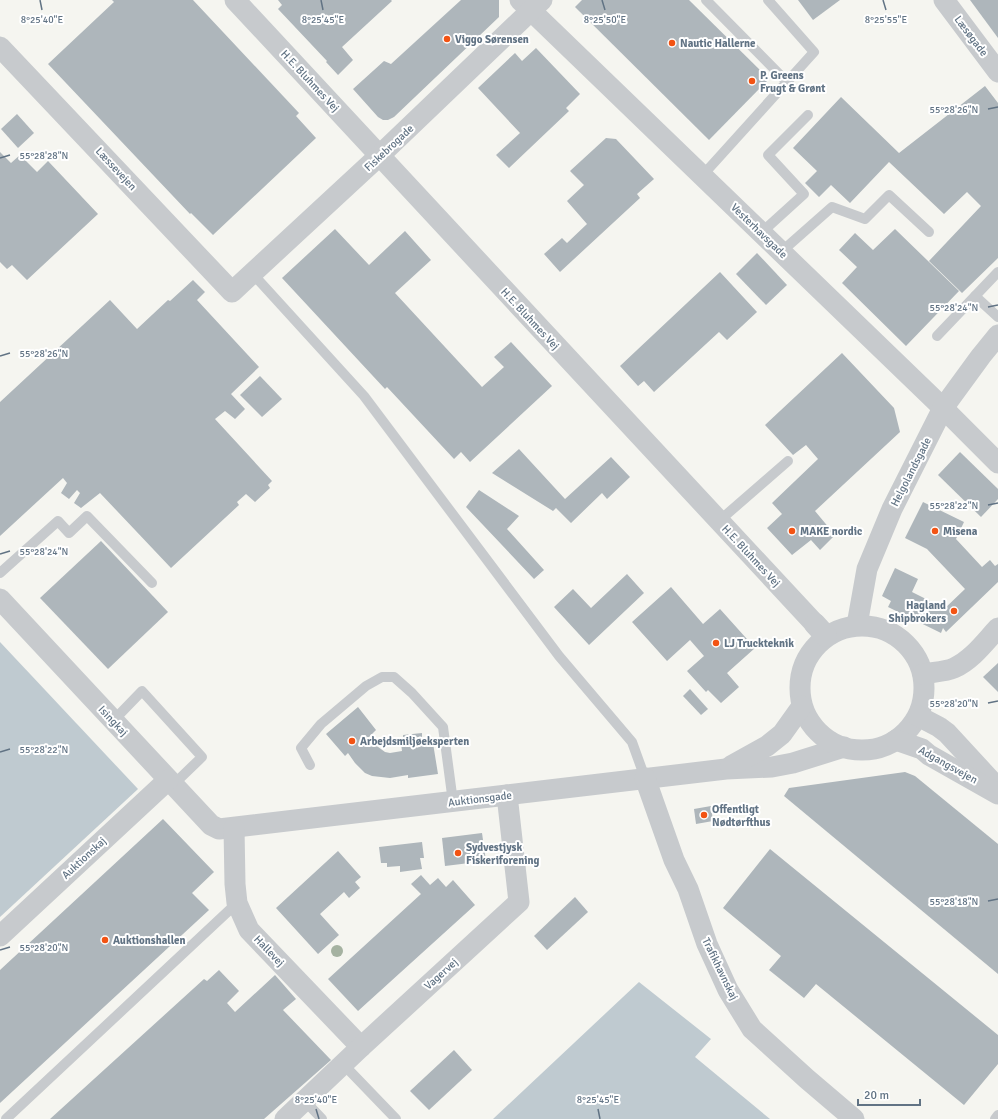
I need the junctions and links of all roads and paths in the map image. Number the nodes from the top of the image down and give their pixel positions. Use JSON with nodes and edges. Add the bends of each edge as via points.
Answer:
{"nodes":[{"id":1,"x":235,"y":0,"type":"edge"},
{"id":2,"x":706,"y":0,"type":"edge"},
{"id":3,"x":768,"y":0,"type":"edge"},
{"id":4,"x":944,"y":0,"type":"edge"},
{"id":5,"x":531,"y":4,"type":"edge"},
{"id":6,"x":0,"y":47,"type":"edge"},
{"id":7,"x":998,"y":72,"type":"edge"},
{"id":8,"x":787,"y":82,"type":"junction"},
{"id":9,"x":808,"y":115,"type":"dead end"},
{"id":10,"x":379,"y":156,"type":"junction"},
{"id":11,"x":702,"y":176,"type":"junction"},
{"id":12,"x":929,"y":232,"type":"dead end"},
{"id":13,"x":761,"y":233,"type":"junction"},
{"id":14,"x":781,"y":252,"type":"junction"},
{"id":15,"x":998,"y":272,"type":"edge"},
{"id":16,"x":252,"y":273,"type":"junction"},
{"id":17,"x":232,"y":292,"type":"joint"},
{"id":18,"x":975,"y":296,"type":"junction"},
{"id":19,"x":998,"y":317,"type":"edge"},
{"id":20,"x":998,"y":335,"type":"edge"},
{"id":21,"x":938,"y":336,"type":"dead end"},
{"id":22,"x":943,"y":408,"type":"junction"},
{"id":23,"x":788,"y":460,"type":"dead end"},
{"id":24,"x":998,"y":463,"type":"edge"},
{"id":25,"x":719,"y":522,"type":"junction"},
{"id":26,"x":0,"y":573,"type":"edge"},
{"id":27,"x":152,"y":583,"type":"dead end"},
{"id":28,"x":0,"y":599,"type":"edge"},
{"id":29,"x":857,"y":625,"type":"junction"},
{"id":30,"x":998,"y":628,"type":"edge"},
{"id":31,"x":821,"y":630,"type":"junction"},
{"id":32,"x":923,"y":674,"type":"junction"},
{"id":33,"x":802,"y":706,"type":"junction"},
{"id":34,"x":918,"y":716,"type":"junction"},
{"id":35,"x":113,"y":721,"type":"junction"},
{"id":36,"x":896,"y":740,"type":"junction"},
{"id":37,"x":844,"y":747,"type":"junction"},
{"id":38,"x":310,"y":765,"type":"dead end"},
{"id":39,"x":726,"y":769,"type":"junction"},
{"id":40,"x":645,"y":778,"type":"junction"},
{"id":41,"x":170,"y":782,"type":"junction"},
{"id":42,"x":998,"y":788,"type":"edge"},
{"id":43,"x":998,"y":794,"type":"edge"},
{"id":44,"x":507,"y":795,"type":"junction"},
{"id":45,"x":454,"y":802,"type":"junction"},
{"id":46,"x":234,"y":828,"type":"junction"},
{"id":47,"x":238,"y":903,"type":"junction"},
{"id":48,"x":0,"y":936,"type":"edge"},
{"id":49,"x":361,"y":1047,"type":"junction"},
{"id":50,"x":344,"y":1065,"type":"junction"},
{"id":51,"x":305,"y":1101,"type":"junction"},
{"id":52,"x":998,"y":1115,"type":"edge"},
{"id":53,"x":6,"y":1119,"type":"edge"},
{"id":54,"x":285,"y":1119,"type":"edge"},
{"id":55,"x":322,"y":1119,"type":"edge"},
{"id":56,"x":396,"y":1119,"type":"edge"},
{"id":57,"x":854,"y":1119,"type":"edge"},
{"id":58,"x":995,"y":1119,"type":"edge"}],
"edges":[{"from":1,"to":10,"type":"street","name":"H.E. Bluhmes Vej"},
{"from":2,"to":8,"type":"lane"},
{"from":3,"to":8,"type":"lane","via":[[814,52]]},
{"from":4,"to":7,"type":"street","name":"Læsøgade"},
{"from":5,"to":10,"type":"street","name":"Fiskebrogade"},
{"from":5,"to":11,"type":"street","name":"Vesterhavsgade"},
{"from":6,"to":17,"type":"street","name":"Læssevejen"},
{"from":8,"to":11,"type":"lane"},
{"from":9,"to":13,"type":"lane","via":[[768,155],[804,194]]},
{"from":10,"to":16,"type":"street","name":"Fiskebrogade"},
{"from":10,"to":25,"type":"street","name":"H.E. Bluhmes Vej"},
{"from":11,"to":13,"type":"street","name":"Vesterhavsgade"},
{"from":12,"to":14,"type":"lane","via":[[889,196],[865,219],[832,207]]},
{"from":13,"to":14,"type":"street","name":"Vesterhavsgade"},
{"from":14,"to":22,"type":"street","name":"Vesterhavsgade"},
{"from":15,"to":18,"type":"lane"},
{"from":16,"to":17,"type":"street","name":"Fiskebrogade"},
{"from":16,"to":40,"type":"lane","via":[[364,396],[559,656],[632,742]]},
{"from":18,"to":19,"type":"lane"},
{"from":18,"to":21,"type":"lane"},
{"from":20,"to":22,"type":"street","name":"Helgolandsgade"},
{"from":22,"to":24,"type":"street","name":"Vesterhavsgade"},
{"from":22,"to":29,"type":"street","name":"Helgolandsgade","via":[[892,509],[867,569]]},
{"from":23,"to":25,"type":"lane"},
{"from":25,"to":31,"type":"street","name":"H.E. Bluhmes Vej"},
{"from":26,"to":27,"type":"lane","via":[[58,521],[69,533],[87,516]]},
{"from":28,"to":35,"type":"street","name":"Isingkaj"},
{"from":29,"to":31,"type":"street"},
{"from":29,"to":32,"type":"street","via":[[875,626],[892,632],[906,643],[917,657]]},
{"from":30,"to":32,"type":"street","via":[[960,665],[953,669]]},
{"from":31,"to":33,"type":"street","via":[[800,678]]},
{"from":32,"to":34,"type":"street","via":[[924,689]]},
{"from":33,"to":37,"type":"street","via":[[818,732]]},
{"from":33,"to":39,"type":"street","name":"Auktionsgade","via":[[782,734],[767,746]]},
{"from":34,"to":36,"type":"street"},
{"from":34,"to":42,"type":"street","name":"Adgangsvejen","via":[[948,733]]},
{"from":35,"to":41,"type":"street","name":"Isingkaj"},
{"from":35,"to":41,"type":"lane","via":[[142,691],[202,757]]},
{"from":36,"to":37,"type":"street","via":[[870,749]]},
{"from":36,"to":43,"type":"street","name":"Adgangsvejen","via":[[922,749]]},
{"from":37,"to":39,"type":"street","name":"Auktionsgade","via":[[772,767]]},
{"from":38,"to":45,"type":"lane","via":[[301,748],[322,724],[366,686],[382,677],[394,677],[443,727]]},
{"from":39,"to":40,"type":"street","name":"Auktionsgade"},
{"from":40,"to":44,"type":"street","name":"Auktionsgade"},
{"from":40,"to":57,"type":"street","name":"Trafikhavnskaj","via":[[674,860],[728,990],[752,1029]]},
{"from":41,"to":46,"type":"street","name":"Isingkaj","via":[[211,825],[220,829]]},
{"from":41,"to":48,"type":"street","name":"Auktionskaj"},
{"from":44,"to":45,"type":"street","name":"Auktionsgade"},
{"from":44,"to":49,"type":"street","name":"Vagervej","via":[[519,902]]},
{"from":45,"to":46,"type":"street","name":"Auktionsgade"},
{"from":46,"to":47,"type":"street","name":"Hallevej"},
{"from":47,"to":49,"type":"street","name":"Hallevej","via":[[250,930]]},
{"from":47,"to":53,"type":"lane"},
{"from":49,"to":50,"type":"street","name":"Vagervej"},
{"from":50,"to":51,"type":"street","name":"Vagervej"},
{"from":50,"to":56,"type":"lane"},
{"from":51,"to":54,"type":"street","name":"Vagervej"},
{"from":51,"to":55,"type":"lane"},
{"from":52,"to":58,"type":"lane"}]}
